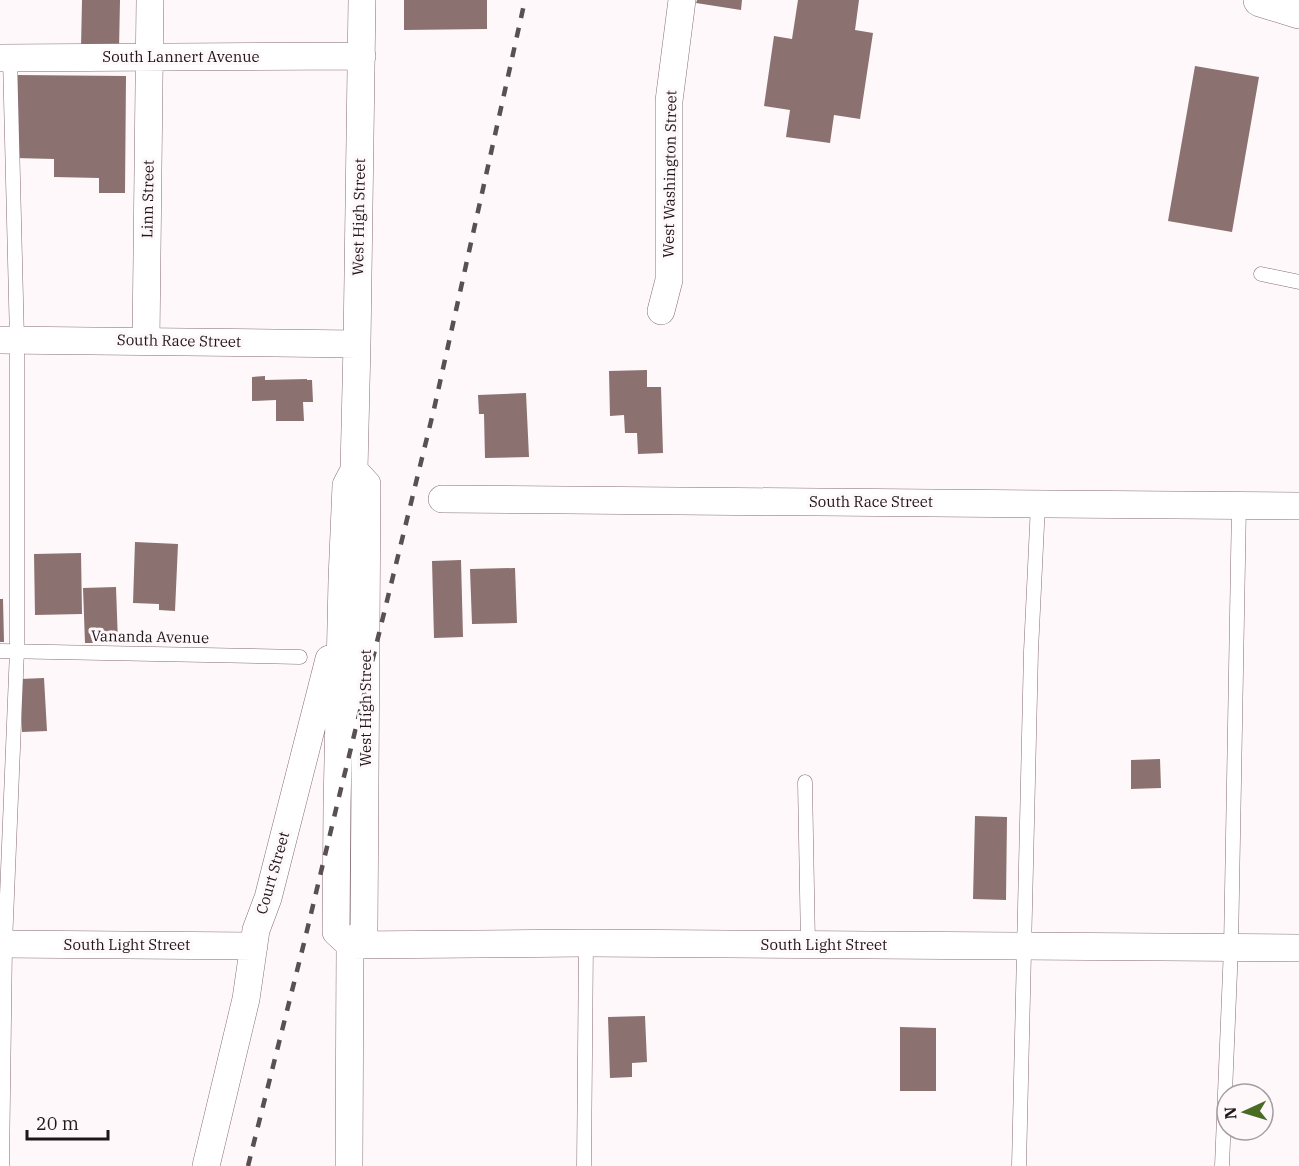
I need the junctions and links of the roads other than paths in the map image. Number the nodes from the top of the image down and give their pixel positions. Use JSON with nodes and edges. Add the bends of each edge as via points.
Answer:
{"nodes":[{"id":1,"x":150,"y":0,"type":"edge"},
{"id":2,"x":362,"y":0,"type":"edge"},
{"id":3,"x":682,"y":0,"type":"edge"},
{"id":4,"x":1260,"y":0,"type":"edge"},
{"id":5,"x":1299,"y":12,"type":"edge"},
{"id":6,"x":362,"y":56,"type":"junction"},
{"id":7,"x":149,"y":57,"type":"junction"},
{"id":8,"x":5,"y":58,"type":"edge"},
{"id":9,"x":1261,"y":274,"type":"dead end"},
{"id":10,"x":1299,"y":282,"type":"edge"},
{"id":11,"x":661,"y":311,"type":"dead end"},
{"id":12,"x":9,"y":340,"type":"edge"},
{"id":13,"x":146,"y":340,"type":"junction"},
{"id":14,"x":357,"y":344,"type":"junction"},
{"id":15,"x":354,"y":470,"type":"junction"},
{"id":16,"x":442,"y":499,"type":"dead end"},
{"id":17,"x":1038,"y":504,"type":"junction"},
{"id":18,"x":1239,"y":505,"type":"junction"},
{"id":19,"x":1299,"y":506,"type":"edge"},
{"id":20,"x":342,"y":580,"type":"junction"},
{"id":21,"x":17,"y":650,"type":"junction"},
{"id":22,"x":0,"y":651,"type":"edge"},
{"id":23,"x":300,"y":657,"type":"dead end"},
{"id":24,"x":805,"y":782,"type":"dead end"},
{"id":25,"x":586,"y":943,"type":"junction"},
{"id":26,"x":3,"y":944,"type":"edge"},
{"id":27,"x":350,"y":945,"type":"junction"},
{"id":28,"x":808,"y":945,"type":"junction"},
{"id":29,"x":254,"y":946,"type":"junction"},
{"id":30,"x":1024,"y":946,"type":"junction"},
{"id":31,"x":1231,"y":947,"type":"junction"},
{"id":32,"x":1299,"y":948,"type":"edge"},
{"id":33,"x":2,"y":1166,"type":"edge"},
{"id":34,"x":206,"y":1166,"type":"edge"},
{"id":35,"x":349,"y":1166,"type":"edge"},
{"id":36,"x":584,"y":1166,"type":"edge"},
{"id":37,"x":1018,"y":1166,"type":"edge"},
{"id":38,"x":1222,"y":1166,"type":"edge"}],
"edges":[{"from":1,"to":7,"type":"street","name":"Linn Street"},
{"from":2,"to":6,"type":"street","name":"West High Street"},
{"from":3,"to":11,"type":"street","name":"West Washington Street","via":[[669,101],[669,280]]},
{"from":4,"to":5,"type":"main road"},
{"from":6,"to":7,"type":"street","name":"South Lannert Avenue"},
{"from":6,"to":14,"type":"street","name":"West High Street"},
{"from":7,"to":8,"type":"street","name":"South Lannert Avenue"},
{"from":7,"to":13,"type":"street","name":"Linn Street"},
{"from":8,"to":12,"type":"lane"},
{"from":9,"to":10,"type":"lane"},
{"from":12,"to":13,"type":"street","name":"South Race Street"},
{"from":12,"to":21,"type":"lane"},
{"from":13,"to":14,"type":"street","name":"South Race Street"},
{"from":14,"to":15,"type":"street","name":"West High Street"},
{"from":15,"to":20,"type":"street","name":"West High Street","via":[[345,485]]},
{"from":15,"to":27,"type":"street","name":"West High Street","via":[[367,484],[364,930]]},
{"from":16,"to":17,"type":"street","name":"South Race Street"},
{"from":17,"to":18,"type":"street","name":"South Race Street"},
{"from":17,"to":30,"type":"lane"},
{"from":18,"to":19,"type":"street","name":"South Race Street"},
{"from":18,"to":31,"type":"lane"},
{"from":20,"to":27,"type":"street","name":"West High Street","via":[[336,932]]},
{"from":20,"to":29,"type":"street","name":"Court Street","via":[[331,651]]},
{"from":21,"to":22,"type":"lane","name":"Vananda Avenue"},
{"from":21,"to":23,"type":"lane","name":"Vananda Avenue"},
{"from":21,"to":26,"type":"lane"},
{"from":24,"to":28,"type":"lane"},
{"from":25,"to":27,"type":"street","name":"South Light Street"},
{"from":25,"to":28,"type":"street","name":"South Light Street"},
{"from":25,"to":36,"type":"lane"},
{"from":26,"to":29,"type":"street","name":"South Light Street"},
{"from":26,"to":33,"type":"lane"},
{"from":27,"to":35,"type":"street","name":"West High Street"},
{"from":28,"to":30,"type":"street","name":"South Light Street"},
{"from":29,"to":34,"type":"street","name":"Court Street","via":[[246,999]]},
{"from":30,"to":31,"type":"street","name":"South Light Street"},
{"from":30,"to":37,"type":"lane"},
{"from":31,"to":32,"type":"street","name":"South Light Street"},
{"from":31,"to":38,"type":"lane"}]}
